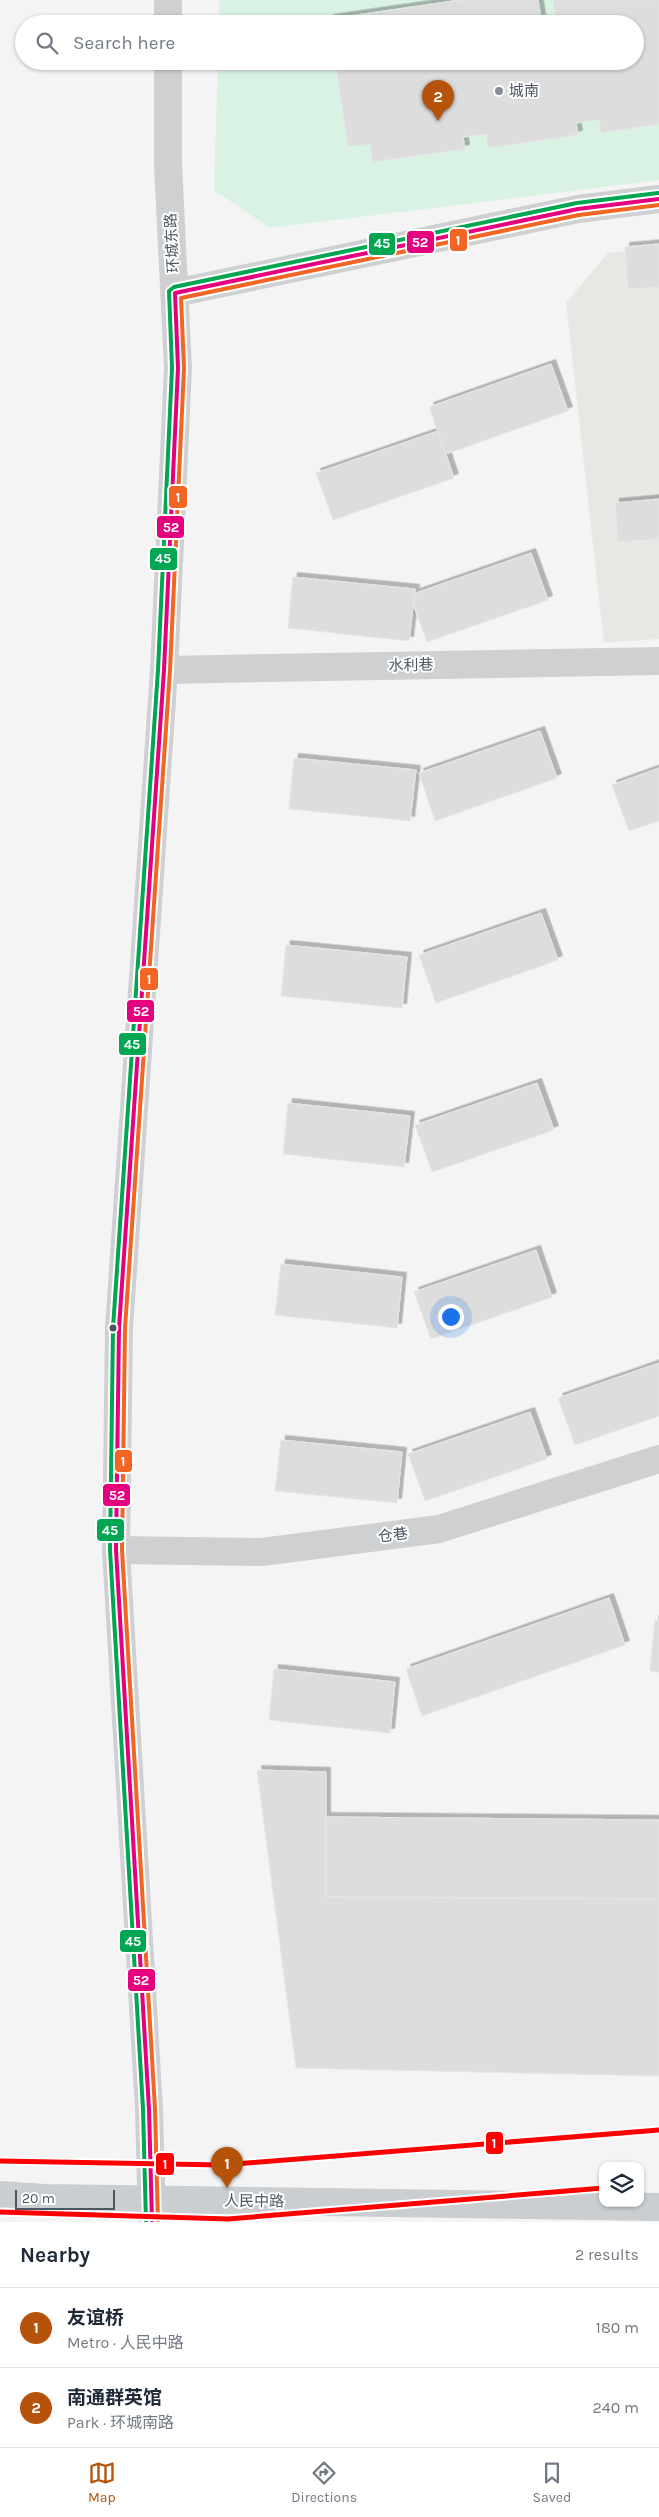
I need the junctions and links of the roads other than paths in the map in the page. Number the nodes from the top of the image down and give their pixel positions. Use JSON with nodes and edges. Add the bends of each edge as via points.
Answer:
{"nodes":[{"id":1,"x":168,"y":0,"type":"edge"},
{"id":2,"x":168,"y":15,"type":"edge"},
{"id":3,"x":168,"y":70,"type":"edge"},
{"id":4,"x":659,"y":199,"type":"edge"},
{"id":5,"x":175,"y":293,"type":"junction"},
{"id":6,"x":659,"y":660,"type":"edge"},
{"id":7,"x":164,"y":670,"type":"junction"},
{"id":8,"x":659,"y":1459,"type":"edge"},
{"id":9,"x":116,"y":1550,"type":"junction"},
{"id":10,"x":0,"y":2196,"type":"edge"},
{"id":11,"x":659,"y":2207,"type":"edge"},
{"id":12,"x":152,"y":2211,"type":"edge"}],
"edges":[{"from":1,"to":2,"type":"street"},
{"from":3,"to":5,"type":"street","name":"环城东路","via":[[168,164]]},
{"from":4,"to":5,"type":"street","via":[[578,209]]},
{"from":5,"to":7,"type":"street","name":"环城东路","via":[[178,368]]},
{"from":6,"to":7,"type":"street","name":"水利巷"},
{"from":7,"to":9,"type":"street","name":"环城东路","via":[[119,1328]]},
{"from":8,"to":9,"type":"street","name":"仓巷","via":[[439,1528],[262,1552]]},
{"from":9,"to":12,"type":"street","name":"环城东路","via":[[149,2109]]},
{"from":10,"to":12,"type":"main road","name":"人民中路"},
{"from":11,"to":12,"type":"main road","name":"人民中路"}]}
